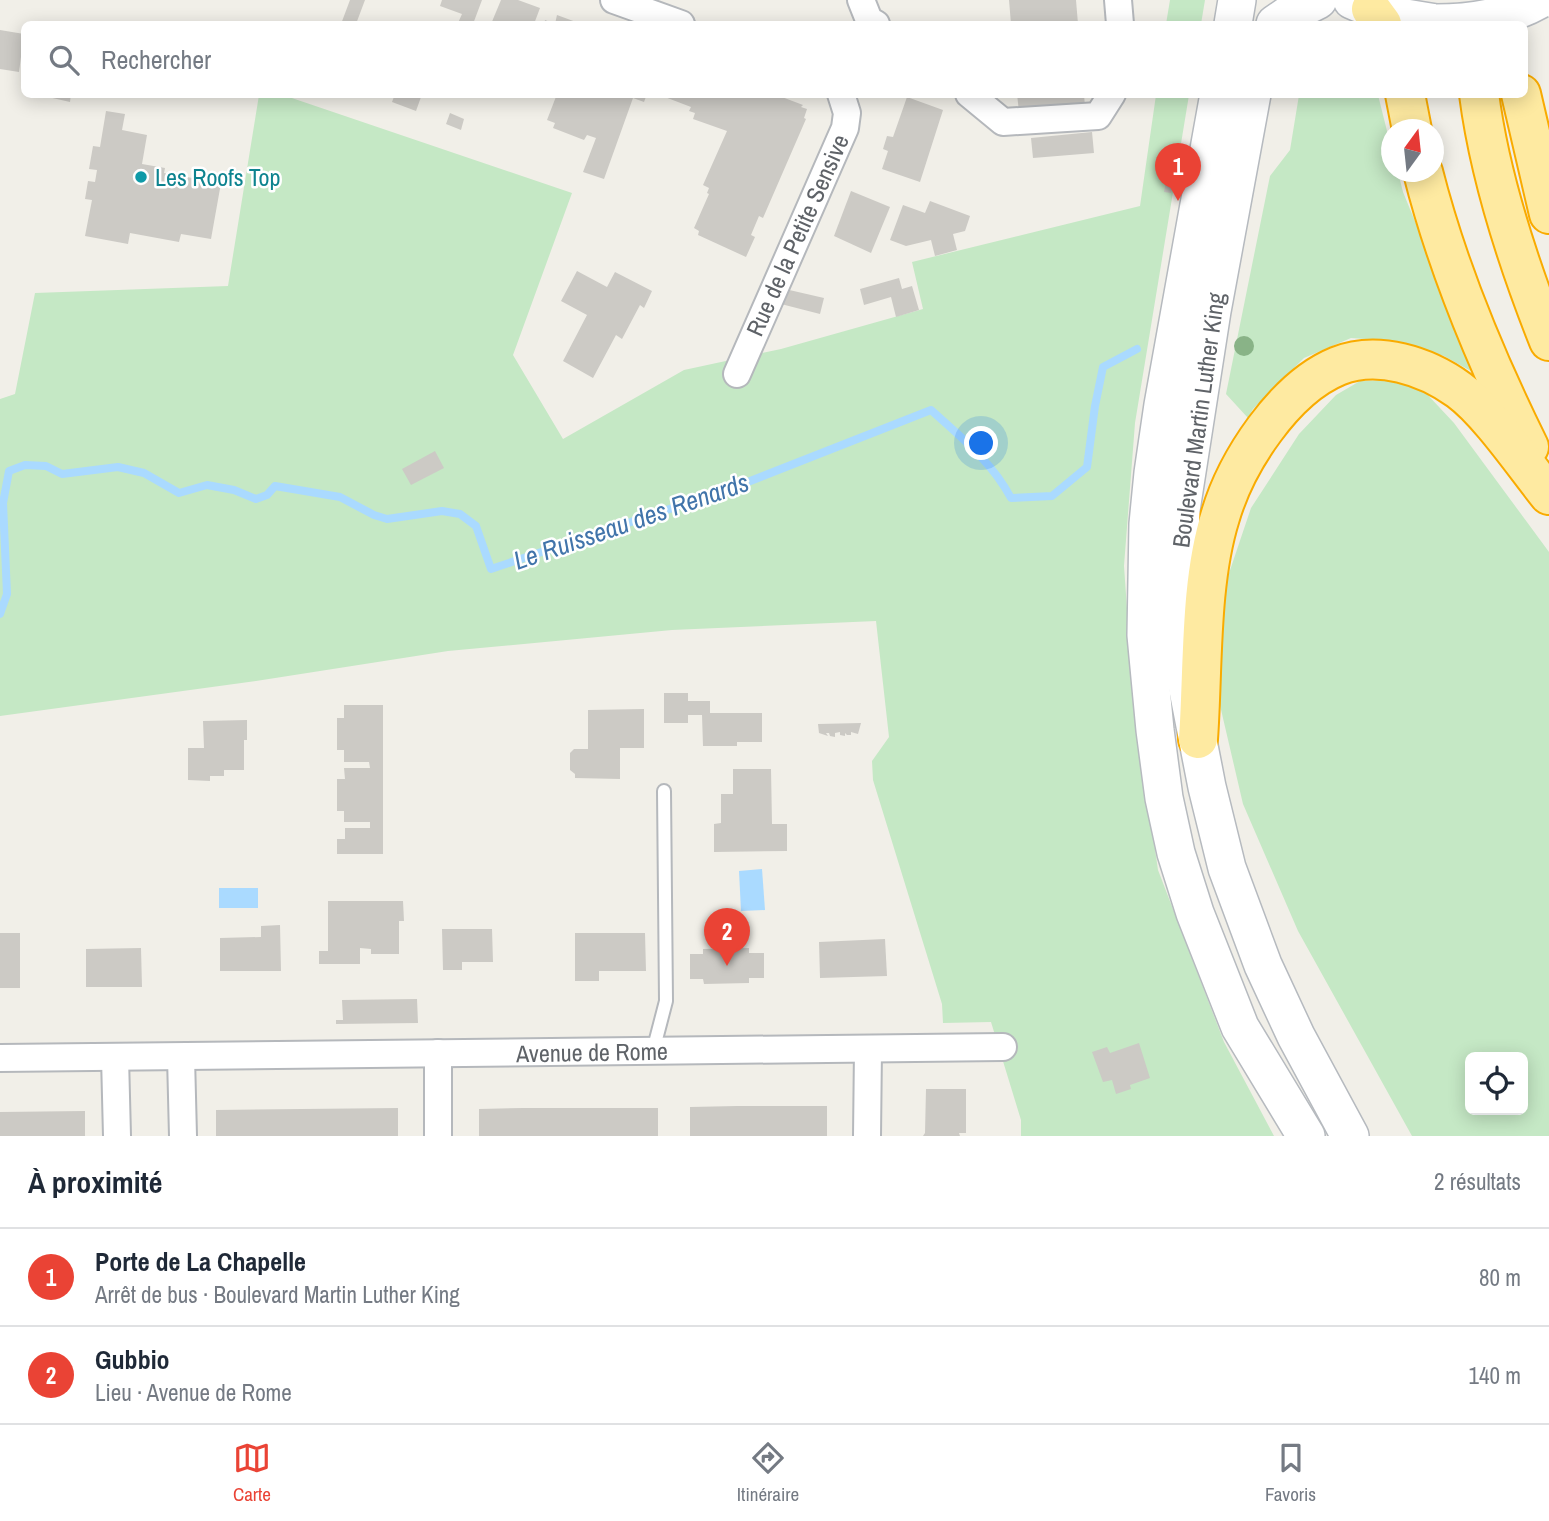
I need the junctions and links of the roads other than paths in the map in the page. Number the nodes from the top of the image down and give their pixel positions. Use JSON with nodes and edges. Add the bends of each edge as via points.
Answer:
{"nodes":[{"id":1,"x":614,"y":0,"type":"edge"},
{"id":2,"x":861,"y":0,"type":"edge"},
{"id":3,"x":1118,"y":0,"type":"edge"},
{"id":4,"x":1237,"y":0,"type":"edge"},
{"id":5,"x":1318,"y":0,"type":"edge"},
{"id":6,"x":1467,"y":0,"type":"edge"},
{"id":7,"x":1508,"y":0,"type":"edge"},
{"id":8,"x":1539,"y":0,"type":"edge"},
{"id":9,"x":1368,"y":11,"type":"edge"},
{"id":10,"x":673,"y":21,"type":"edge"},
{"id":11,"x":871,"y":21,"type":"edge"},
{"id":12,"x":1120,"y":21,"type":"edge"},
{"id":13,"x":1234,"y":21,"type":"edge"},
{"id":14,"x":1279,"y":21,"type":"edge"},
{"id":15,"x":1423,"y":21,"type":"edge"},
{"id":16,"x":1455,"y":21,"type":"edge"},
{"id":17,"x":1473,"y":21,"type":"edge"},
{"id":18,"x":1511,"y":21,"type":"edge"},
{"id":19,"x":842,"y":98,"type":"edge"},
{"id":20,"x":974,"y":98,"type":"edge"},
{"id":21,"x":1109,"y":98,"type":"edge"},
{"id":22,"x":1218,"y":98,"type":"edge"},
{"id":23,"x":1251,"y":98,"type":"edge"},
{"id":24,"x":1406,"y":98,"type":"edge"},
{"id":25,"x":1480,"y":98,"type":"edge"},
{"id":26,"x":1522,"y":98,"type":"edge"},
{"id":27,"x":1410,"y":119,"type":"edge"},
{"id":28,"x":1426,"y":182,"type":"edge"},
{"id":29,"x":1549,"y":214,"type":"edge"},
{"id":30,"x":1549,"y":341,"type":"edge"},
{"id":31,"x":737,"y":374,"type":"dead end"},
{"id":32,"x":1549,"y":488,"type":"edge"},
{"id":33,"x":1549,"y":495,"type":"edge"},
{"id":34,"x":1198,"y":739,"type":"junction"},
{"id":35,"x":664,"y":791,"type":"dead end"},
{"id":36,"x":1003,"y":1047,"type":"dead end"},
{"id":37,"x":868,"y":1049,"type":"junction"},
{"id":38,"x":653,"y":1051,"type":"junction"},
{"id":39,"x":438,"y":1053,"type":"junction"},
{"id":40,"x":116,"y":1057,"type":"junction"},
{"id":41,"x":181,"y":1057,"type":"junction"},
{"id":42,"x":0,"y":1058,"type":"edge"},
{"id":43,"x":117,"y":1136,"type":"edge"},
{"id":44,"x":183,"y":1136,"type":"edge"},
{"id":45,"x":438,"y":1136,"type":"edge"},
{"id":46,"x":867,"y":1136,"type":"edge"},
{"id":47,"x":1306,"y":1136,"type":"edge"},
{"id":48,"x":1350,"y":1136,"type":"edge"}],
"edges":[{"from":1,"to":10,"type":"street"},
{"from":2,"to":11,"type":"street"},
{"from":3,"to":12,"type":"street"},
{"from":4,"to":13,"type":"main road"},
{"from":5,"to":14,"type":"main road"},
{"from":6,"to":16,"type":"highway"},
{"from":7,"to":18,"type":"highway"},
{"from":8,"to":17,"type":"main road","bridge":true},
{"from":9,"to":15,"type":"main road"},
{"from":19,"to":31,"type":"street","name":"Rue de la Petite Sensive","via":[[845,128]]},
{"from":20,"to":21,"type":"street","via":[[1003,122],[1098,116]]},
{"from":22,"to":47,"type":"main road","name":"Boulevard Martin Luther King","via":[[1153,473],[1147,524],[1146,635],[1164,798],[1195,914],[1240,1027]]},
{"from":23,"to":34,"type":"main road","name":"Boulevard Martin Luther King","via":[[1181,510],[1178,588],[1182,659]]},
{"from":24,"to":27,"type":"highway"},
{"from":25,"to":30,"type":"highway","via":[[1512,235]]},
{"from":26,"to":29,"type":"highway"},
{"from":28,"to":32,"type":"highway","via":[[1481,344]]},
{"from":33,"to":34,"type":"highway","via":[[1485,416],[1461,391],[1435,375],[1385,360],[1339,366],[1314,380],[1276,415],[1256,442],[1220,516],[1205,592]]},
{"from":34,"to":48,"type":"main road","name":"Boulevard Martin Luther King","via":[[1224,857],[1263,965]]},
{"from":35,"to":38,"type":"lane","via":[[666,1001]]},
{"from":36,"to":37,"type":"street","name":"Avenue de Rome"},
{"from":37,"to":38,"type":"street","name":"Avenue de Rome"},
{"from":37,"to":46,"type":"street"},
{"from":38,"to":39,"type":"street","name":"Avenue de Rome"},
{"from":39,"to":41,"type":"street","name":"Avenue de Rome"},
{"from":39,"to":45,"type":"street"},
{"from":40,"to":41,"type":"street","name":"Avenue de Rome"},
{"from":40,"to":42,"type":"street","name":"Avenue de Rome"},
{"from":40,"to":43,"type":"street"},
{"from":41,"to":44,"type":"street"}]}
